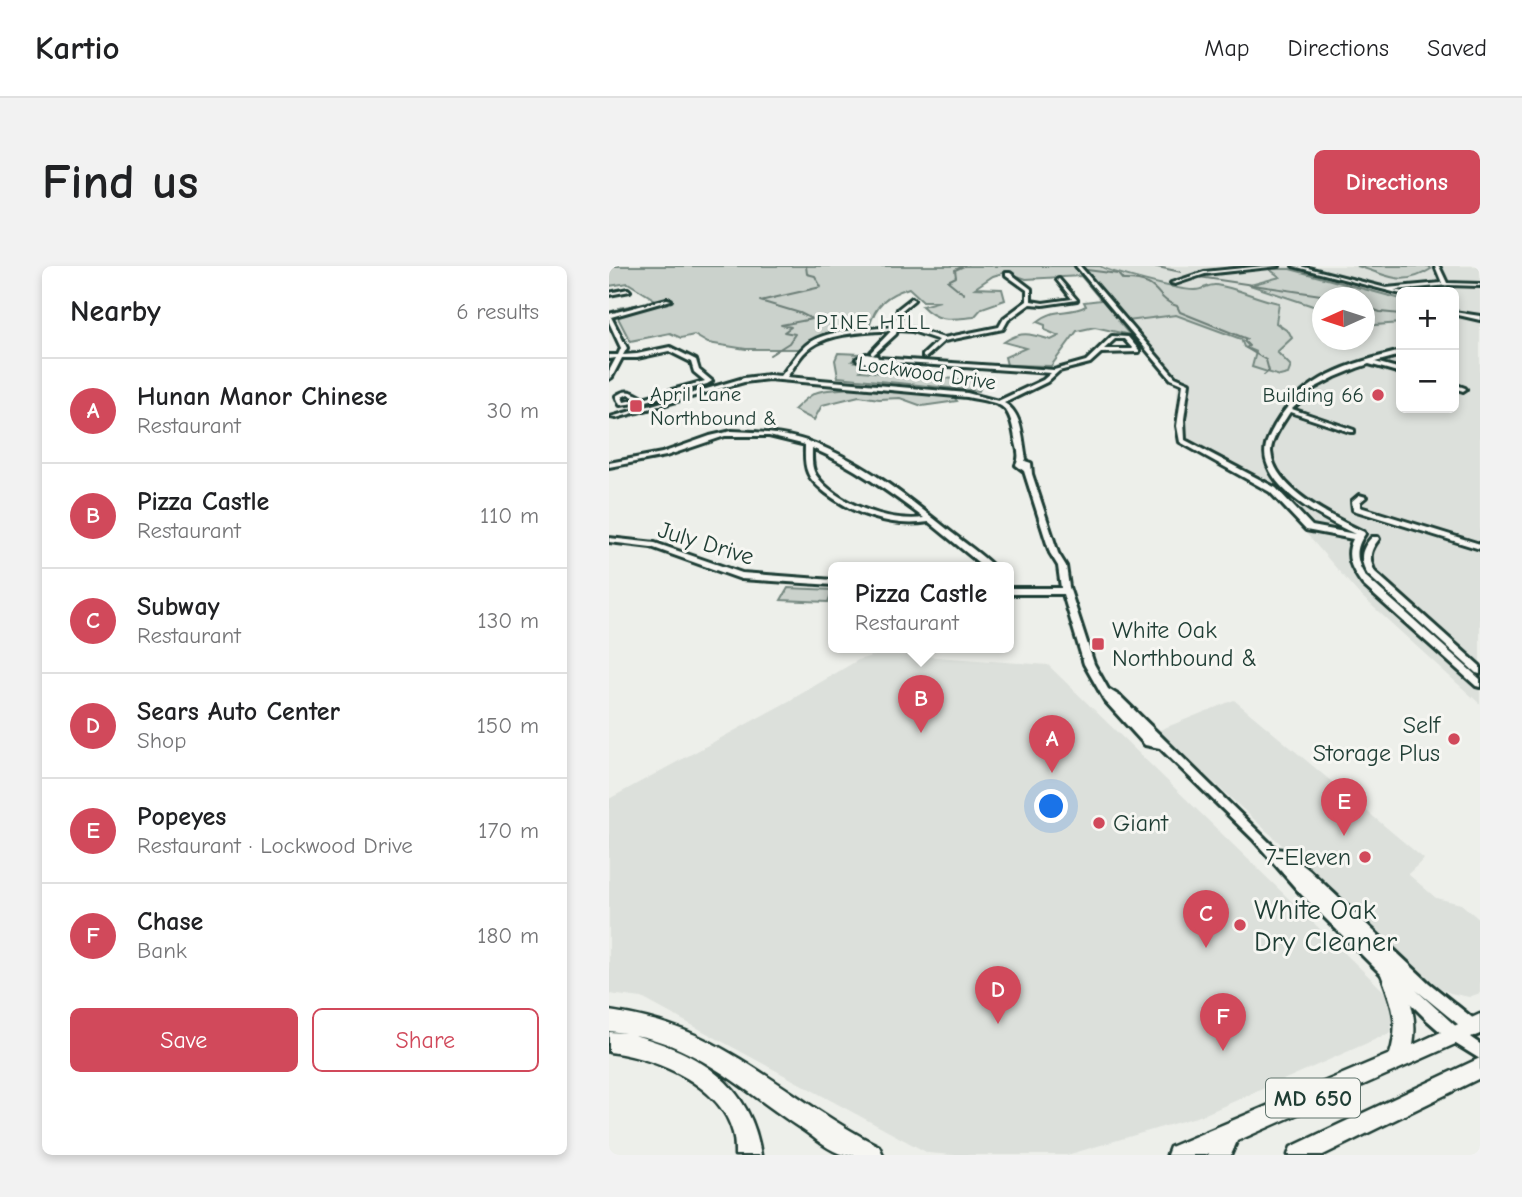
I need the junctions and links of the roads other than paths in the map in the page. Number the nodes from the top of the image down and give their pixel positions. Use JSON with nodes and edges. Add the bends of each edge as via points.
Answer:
{"nodes":[{"id":1,"x":1079,"y":266,"type":"edge"},
{"id":2,"x":1277,"y":266,"type":"edge"},
{"id":3,"x":1295,"y":266,"type":"edge"},
{"id":4,"x":1437,"y":266,"type":"edge"},
{"id":5,"x":1008,"y":274,"type":"dead end"},
{"id":6,"x":1059,"y":279,"type":"dead end"},
{"id":7,"x":1173,"y":283,"type":"dead end"},
{"id":8,"x":1445,"y":284,"type":"junction"},
{"id":9,"x":1480,"y":285,"type":"edge"},
{"id":10,"x":1386,"y":289,"type":"junction"},
{"id":11,"x":628,"y":290,"type":"dead end"},
{"id":12,"x":1396,"y":292,"type":"edge"},
{"id":13,"x":609,"y":293,"type":"edge"},
{"id":14,"x":912,"y":299,"type":"dead end"},
{"id":15,"x":669,"y":300,"type":"dead end"},
{"id":16,"x":1030,"y":302,"type":"junction"},
{"id":17,"x":1459,"y":314,"type":"edge"},
{"id":18,"x":1480,"y":318,"type":"edge"},
{"id":19,"x":610,"y":320,"type":"edge"},
{"id":20,"x":896,"y":328,"type":"junction"},
{"id":21,"x":943,"y":340,"type":"junction"},
{"id":22,"x":621,"y":341,"type":"junction"},
{"id":23,"x":613,"y":343,"type":"dead end"},
{"id":24,"x":1101,"y":351,"type":"junction"},
{"id":25,"x":1396,"y":355,"type":"edge"},
{"id":26,"x":925,"y":356,"type":"dead end"},
{"id":27,"x":609,"y":357,"type":"edge"},
{"id":28,"x":620,"y":357,"type":"junction"},
{"id":29,"x":1371,"y":363,"type":"junction"},
{"id":30,"x":1396,"y":370,"type":"edge"},
{"id":31,"x":1053,"y":371,"type":"junction"},
{"id":32,"x":609,"y":377,"type":"edge"},
{"id":33,"x":783,"y":378,"type":"junction"},
{"id":34,"x":1459,"y":388,"type":"edge"},
{"id":35,"x":1462,"y":389,"type":"dead end"},
{"id":36,"x":662,"y":394,"type":"junction"},
{"id":37,"x":643,"y":400,"type":"dead end"},
{"id":38,"x":672,"y":400,"type":"junction"},
{"id":39,"x":1000,"y":402,"type":"junction"},
{"id":40,"x":1289,"y":410,"type":"junction"},
{"id":41,"x":611,"y":416,"type":"edge"},
{"id":42,"x":1352,"y":431,"type":"dead end"},
{"id":43,"x":808,"y":444,"type":"junction"},
{"id":44,"x":609,"y":465,"type":"edge"},
{"id":45,"x":1362,"y":497,"type":"dead end"},
{"id":46,"x":928,"y":520,"type":"junction"},
{"id":47,"x":1359,"y":535,"type":"junction"},
{"id":48,"x":1375,"y":539,"type":"dead end"},
{"id":49,"x":609,"y":540,"type":"edge"},
{"id":50,"x":1480,"y":547,"type":"edge"},
{"id":51,"x":983,"y":562,"type":"edge"},
{"id":52,"x":828,"y":583,"type":"edge"},
{"id":53,"x":1014,"y":591,"type":"edge"},
{"id":54,"x":1066,"y":591,"type":"junction"},
{"id":55,"x":1480,"y":671,"type":"edge"},
{"id":56,"x":1480,"y":684,"type":"edge"},
{"id":57,"x":1257,"y":836,"type":"junction"},
{"id":58,"x":1390,"y":974,"type":"junction"},
{"id":59,"x":609,"y":1021,"type":"edge"},
{"id":60,"x":1472,"y":1029,"type":"edge"},
{"id":61,"x":609,"y":1042,"type":"edge"},
{"id":62,"x":1480,"y":1052,"type":"edge"},
{"id":63,"x":1399,"y":1059,"type":"junction"},
{"id":64,"x":1480,"y":1068,"type":"edge"},
{"id":65,"x":1224,"y":1145,"type":"edge"},
{"id":66,"x":748,"y":1155,"type":"edge"},
{"id":67,"x":870,"y":1155,"type":"edge"},
{"id":68,"x":1178,"y":1155,"type":"edge"},
{"id":69,"x":1299,"y":1155,"type":"edge"}],
"edges":[{"from":1,"to":47,"type":"street","via":[[1173,378],[1187,383],[1179,414],[1182,441],[1273,490],[1309,528]]},
{"from":2,"to":7,"type":"street","via":[[1204,273]]},
{"from":3,"to":10,"type":"street"},
{"from":4,"to":8,"type":"street"},
{"from":5,"to":16,"type":"street","via":[[1029,290]]},
{"from":6,"to":16,"type":"street","via":[[1075,300]]},
{"from":8,"to":9,"type":"street"},
{"from":8,"to":10,"type":"street"},
{"from":10,"to":12,"type":"street"},
{"from":11,"to":13,"type":"street"},
{"from":14,"to":20,"type":"street","via":[[900,309]]},
{"from":15,"to":19,"type":"street"},
{"from":16,"to":21,"type":"street","via":[[1001,328]]},
{"from":17,"to":18,"type":"street"},
{"from":19,"to":22,"type":"street"},
{"from":20,"to":21,"type":"street"},
{"from":20,"to":31,"type":"street","via":[[874,356]]},
{"from":20,"to":33,"type":"street","via":[[824,338],[800,353]]},
{"from":21,"to":26,"type":"street"},
{"from":22,"to":23,"type":"street"},
{"from":22,"to":28,"type":"street"},
{"from":24,"to":24,"type":"street","via":[[1118,337],[1126,338],[1137,351]]},
{"from":24,"to":31,"type":"street","via":[[1085,363]]},
{"from":25,"to":29,"type":"street"},
{"from":27,"to":28,"type":"street"},
{"from":28,"to":32,"type":"street"},
{"from":28,"to":36,"type":"street","via":[[678,351],[694,361],[696,371],[709,381]]},
{"from":29,"to":30,"type":"street"},
{"from":29,"to":40,"type":"street","via":[[1312,387]]},
{"from":31,"to":39,"type":"street","via":[[1045,381]]},
{"from":33,"to":38,"type":"street","name":"Lockwood Drive","via":[[736,383]]},
{"from":33,"to":39,"type":"street","name":"Lockwood Drive"},
{"from":34,"to":35,"type":"street"},
{"from":36,"to":37,"type":"street"},
{"from":36,"to":38,"type":"street"},
{"from":38,"to":41,"type":"street","name":"Lockwood Drive"},
{"from":39,"to":54,"type":"street","name":"Lockwood Drive","via":[[1017,417],[1020,465],[1028,470],[1056,557],[1053,567],[1063,575]]},
{"from":40,"to":42,"type":"street"},
{"from":40,"to":47,"type":"street","via":[[1270,441],[1273,469],[1310,506]]},
{"from":43,"to":44,"type":"street","via":[[758,433],[731,433],[654,457]]},
{"from":43,"to":46,"type":"street","via":[[851,463]]},
{"from":43,"to":46,"type":"street","via":[[814,477],[847,505],[907,523]]},
{"from":45,"to":50,"type":"street","via":[[1356,508]]},
{"from":46,"to":51,"type":"street"},
{"from":47,"to":56,"type":"street","via":[[1352,556],[1358,574]]},
{"from":48,"to":55,"type":"street","via":[[1365,555],[1371,573]]},
{"from":49,"to":52,"type":"street","name":"July Drive","via":[[652,545],[741,576]]},
{"from":53,"to":54,"type":"street"},
{"from":54,"to":57,"type":"street","name":"Lockwood Drive","via":[[1089,664],[1110,701],[1149,742],[1164,747]]},
{"from":57,"to":58,"type":"street","name":"Lockwood Drive"},
{"from":57,"to":60,"type":"street","name":"Lockwood Drive","via":[[1305,873]]},
{"from":58,"to":60,"type":"street","name":"Lockwood Drive"},
{"from":58,"to":63,"type":"main road","via":[[1407,1021]]},
{"from":59,"to":67,"type":"highway","via":[[673,1035]]},
{"from":60,"to":62,"type":"street","name":"Lockwood Drive"},
{"from":60,"to":63,"type":"main road","number":"MD 650"},
{"from":61,"to":66,"type":"highway","via":[[631,1042],[702,1076],[736,1109]]},
{"from":63,"to":65,"type":"main road","number":"MD 650"},
{"from":64,"to":69,"type":"main road","number":"MD 650"},
{"from":65,"to":68,"type":"main road","number":"MD 650"}]}
